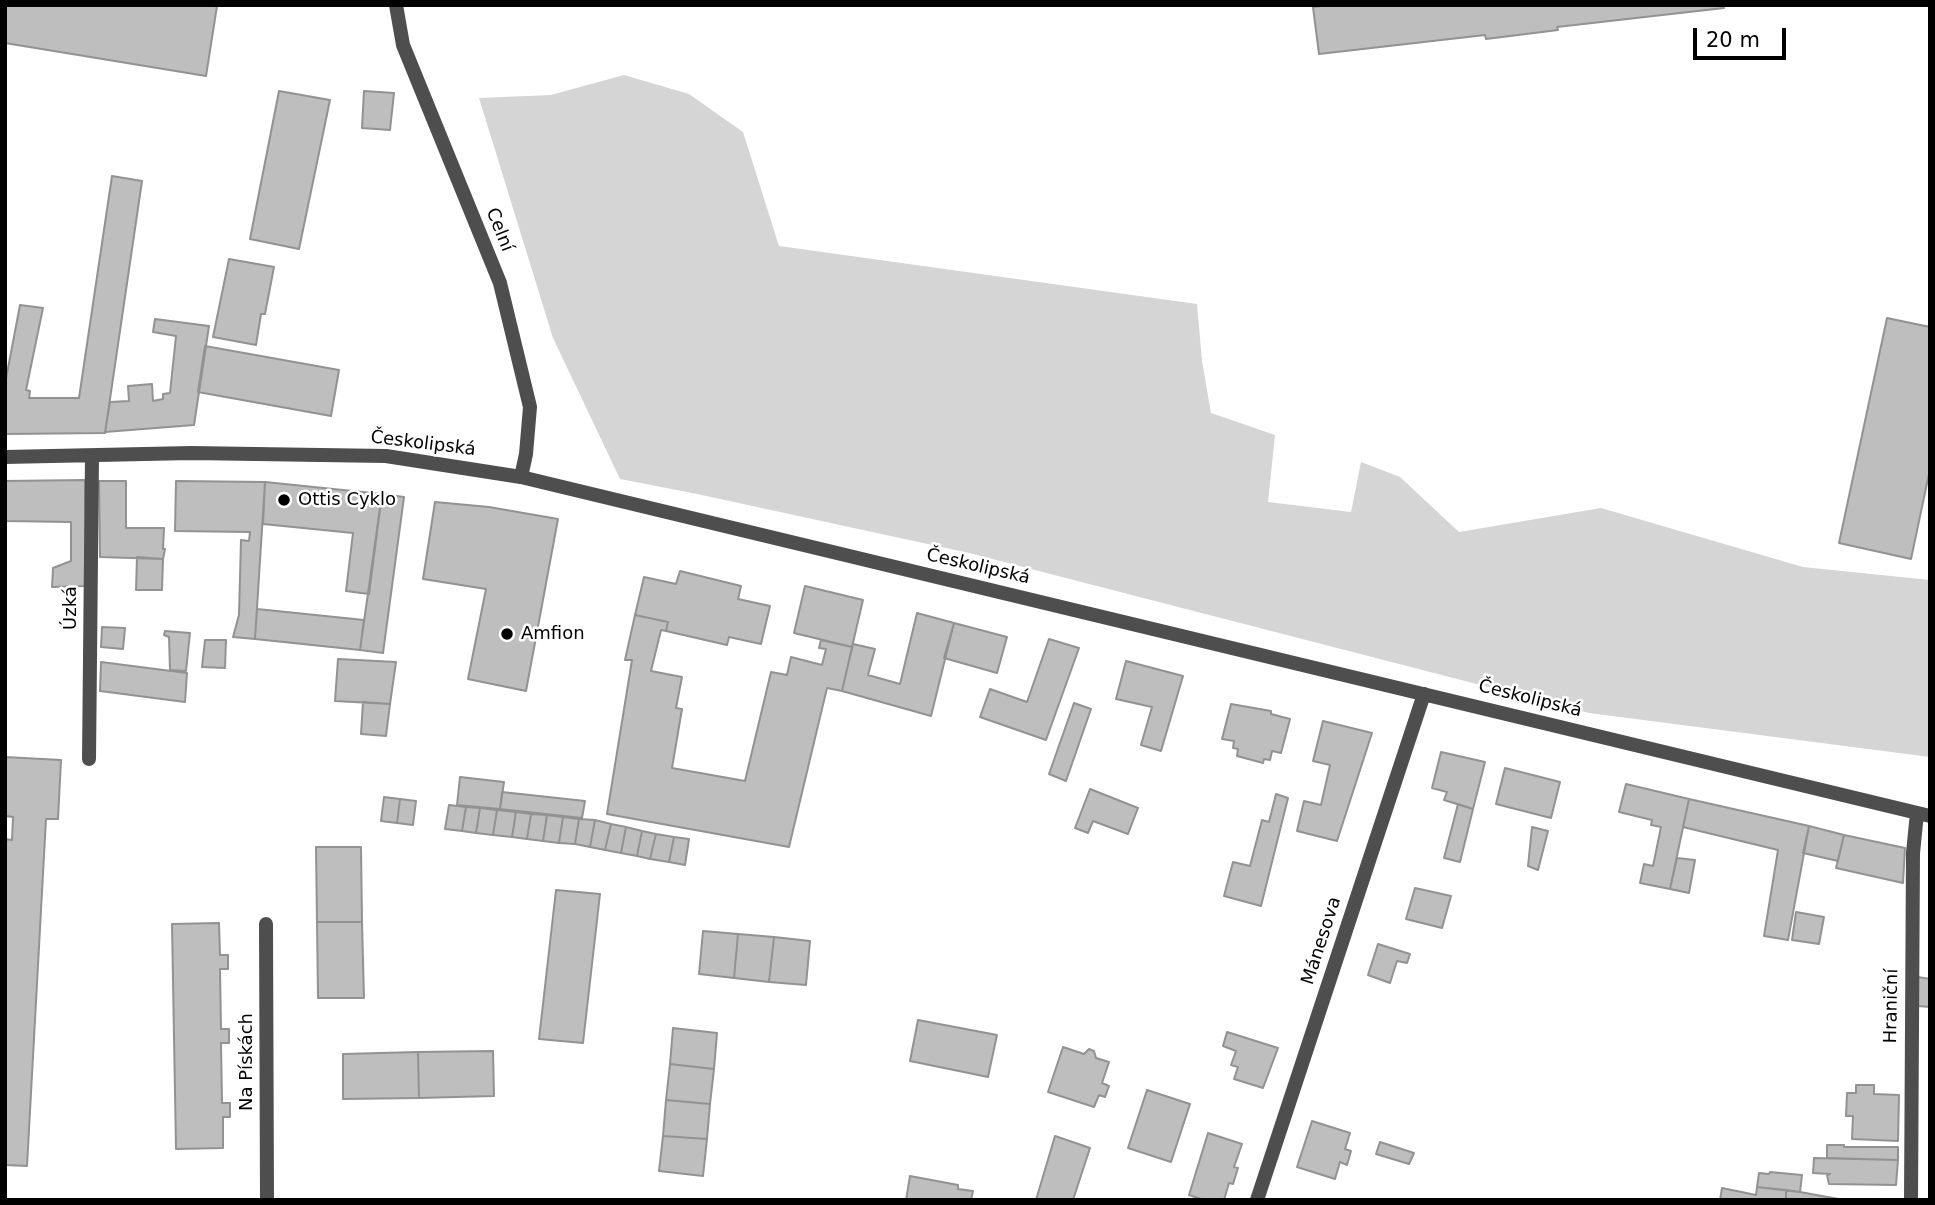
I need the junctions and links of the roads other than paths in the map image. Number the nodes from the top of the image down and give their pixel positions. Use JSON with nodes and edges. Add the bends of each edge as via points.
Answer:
{"nodes":[{"id":1,"x":396,"y":5,"type":"edge"},
{"id":2,"x":92,"y":456,"type":"junction"},
{"id":3,"x":5,"y":457,"type":"edge"},
{"id":4,"x":521,"y":477,"type":"junction"},
{"id":5,"x":1424,"y":694,"type":"junction"},
{"id":6,"x":89,"y":759,"type":"dead end"},
{"id":7,"x":1924,"y":814,"type":"edge"},
{"id":8,"x":266,"y":924,"type":"dead end"},
{"id":9,"x":267,"y":1200,"type":"edge"},
{"id":10,"x":1257,"y":1200,"type":"edge"},
{"id":11,"x":1911,"y":1200,"type":"edge"}],
"edges":[{"from":1,"to":4,"type":"street","name":"Celní","via":[[403,45],[500,283],[530,407]]},
{"from":2,"to":3,"type":"street","name":"Českolipská"},
{"from":2,"to":4,"type":"street","name":"Českolipská","via":[[386,456]]},
{"from":2,"to":6,"type":"street","name":"Úzká"},
{"from":4,"to":5,"type":"street","name":"Českolipská"},
{"from":5,"to":7,"type":"street","name":"Českolipská"},
{"from":5,"to":10,"type":"street","name":"Mánesova"},
{"from":7,"to":11,"type":"street","name":"Hraniční","via":[[1913,853]]},
{"from":8,"to":9,"type":"street","name":"Na Pískách"}]}
